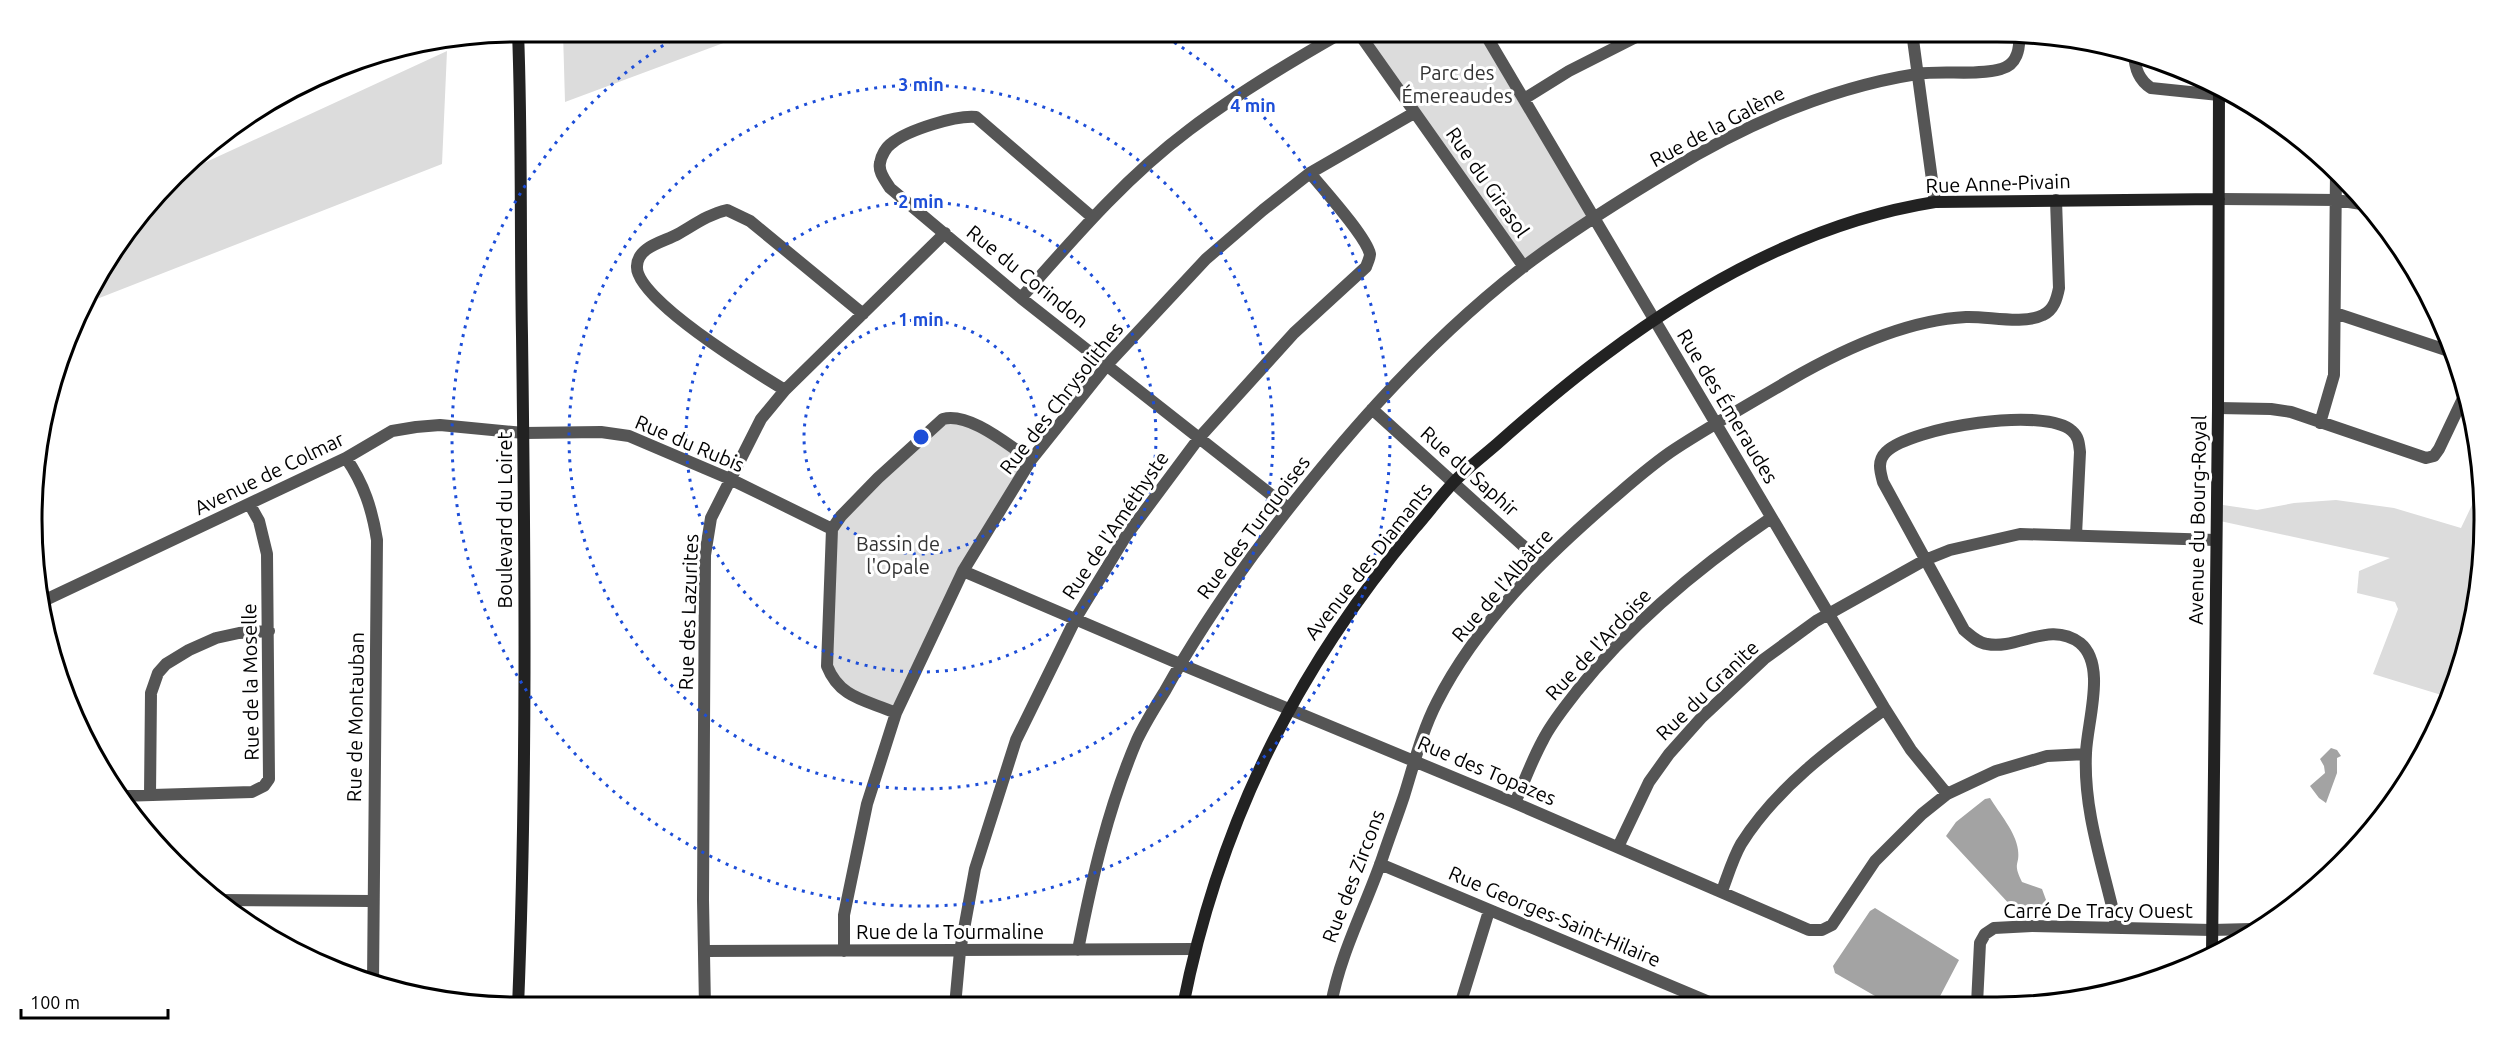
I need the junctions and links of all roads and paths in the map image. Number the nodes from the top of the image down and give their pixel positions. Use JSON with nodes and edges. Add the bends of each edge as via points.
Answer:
{"nodes":[{"id":1,"x":518,"y":42,"type":"edge"},
{"id":2,"x":1325,"y":42,"type":"edge"},
{"id":3,"x":1365,"y":42,"type":"edge"},
{"id":4,"x":1490,"y":42,"type":"edge"},
{"id":5,"x":1626,"y":42,"type":"edge"},
{"id":6,"x":1913,"y":42,"type":"edge"},
{"id":7,"x":2019,"y":43,"type":"edge"},
{"id":8,"x":2136,"y":63,"type":"edge"},
{"id":9,"x":1918,"y":74,"type":"junction"},
{"id":10,"x":2207,"y":90,"type":"edge"},
{"id":11,"x":2219,"y":97,"type":"edge"},
{"id":12,"x":1524,"y":99,"type":"junction"},
{"id":13,"x":1414,"y":112,"type":"junction"},
{"id":14,"x":1310,"y":173,"type":"junction"},
{"id":15,"x":2336,"y":184,"type":"edge"},
{"id":16,"x":2219,"y":199,"type":"junction"},
{"id":17,"x":2056,"y":200,"type":"junction"},
{"id":18,"x":2336,"y":200,"type":"junction"},
{"id":19,"x":1935,"y":202,"type":"junction"},
{"id":20,"x":2354,"y":203,"type":"edge"},
{"id":21,"x":1092,"y":217,"type":"junction"},
{"id":22,"x":1594,"y":218,"type":"junction"},
{"id":23,"x":945,"y":233,"type":"junction"},
{"id":24,"x":1524,"y":267,"type":"junction"},
{"id":25,"x":1022,"y":298,"type":"junction"},
{"id":26,"x":2335,"y":313,"type":"junction"},
{"id":27,"x":863,"y":314,"type":"junction"},
{"id":28,"x":1653,"y":319,"type":"junction"},
{"id":29,"x":2442,"y":349,"type":"edge"},
{"id":30,"x":1107,"y":366,"type":"junction"},
{"id":31,"x":785,"y":390,"type":"junction"},
{"id":32,"x":2460,"y":405,"type":"edge"},
{"id":33,"x":2218,"y":408,"type":"junction"},
{"id":34,"x":1372,"y":409,"type":"junction"},
{"id":35,"x":2320,"y":423,"type":"junction"},
{"id":36,"x":1717,"y":424,"type":"junction"},
{"id":37,"x":524,"y":433,"type":"junction"},
{"id":38,"x":1198,"y":438,"type":"junction"},
{"id":39,"x":346,"y":459,"type":"junction"},
{"id":40,"x":1031,"y":460,"type":"junction"},
{"id":41,"x":730,"y":479,"type":"junction"},
{"id":42,"x":1454,"y":482,"type":"junction"},
{"id":43,"x":250,"y":505,"type":"junction"},
{"id":44,"x":1288,"y":508,"type":"junction"},
{"id":45,"x":1771,"y":518,"type":"junction"},
{"id":46,"x":832,"y":529,"type":"junction"},
{"id":47,"x":2076,"y":535,"type":"junction"},
{"id":48,"x":2216,"y":540,"type":"junction"},
{"id":49,"x":1925,"y":560,"type":"junction"},
{"id":50,"x":1542,"y":563,"type":"junction"},
{"id":51,"x":963,"y":571,"type":"junction"},
{"id":52,"x":49,"y":598,"type":"edge"},
{"id":53,"x":1830,"y":614,"type":"junction"},
{"id":54,"x":1076,"y":618,"type":"junction"},
{"id":55,"x":269,"y":631,"type":"junction"},
{"id":56,"x":1180,"y":664,"type":"junction"},
{"id":57,"x":1289,"y":709,"type":"junction"},
{"id":58,"x":1885,"y":709,"type":"junction"},
{"id":59,"x":896,"y":713,"type":"junction"},
{"id":60,"x":2086,"y":754,"type":"junction"},
{"id":61,"x":1414,"y":760,"type":"junction"},
{"id":62,"x":1947,"y":794,"type":"junction"},
{"id":63,"x":150,"y":795,"type":"junction"},
{"id":64,"x":130,"y":796,"type":"edge"},
{"id":65,"x":1515,"y":803,"type":"junction"},
{"id":66,"x":1618,"y":847,"type":"junction"},
{"id":67,"x":1380,"y":864,"type":"junction"},
{"id":68,"x":1722,"y":891,"type":"junction"},
{"id":69,"x":232,"y":900,"type":"edge"},
{"id":70,"x":372,"y":901,"type":"junction"},
{"id":71,"x":1489,"y":910,"type":"junction"},
{"id":72,"x":2117,"y":928,"type":"junction"},
{"id":73,"x":2243,"y":928,"type":"edge"},
{"id":74,"x":2212,"y":930,"type":"junction"},
{"id":75,"x":2212,"y":946,"type":"edge"},
{"id":76,"x":1194,"y":949,"type":"junction"},
{"id":77,"x":1078,"y":950,"type":"junction"},
{"id":78,"x":705,"y":951,"type":"junction"},
{"id":79,"x":844,"y":951,"type":"junction"},
{"id":80,"x":960,"y":951,"type":"junction"},
{"id":81,"x":373,"y":974,"type":"edge"},
{"id":82,"x":519,"y":997,"type":"edge"},
{"id":83,"x":705,"y":997,"type":"edge"},
{"id":84,"x":956,"y":997,"type":"edge"},
{"id":85,"x":1185,"y":997,"type":"edge"},
{"id":86,"x":1333,"y":997,"type":"edge"},
{"id":87,"x":1462,"y":997,"type":"edge"},
{"id":88,"x":1697,"y":997,"type":"edge"},
{"id":89,"x":1977,"y":997,"type":"edge"}],
"edges":[{"from":1,"to":37,"type":"street","name":"Boulevard du Loiret"},
{"from":2,"to":21,"type":"street","via":[[1264,77],[1188,131]]},
{"from":3,"to":13,"type":"street","name":"Rue du Girasol"},
{"from":4,"to":12,"type":"street","name":"Rue des Émeraudes"},
{"from":5,"to":12,"type":"street"},
{"from":6,"to":9,"type":"street"},
{"from":7,"to":9,"type":"street","name":"Rue de la Galène","via":[[2016,58],[2000,70]]},
{"from":8,"to":10,"type":"street","via":[[2143,82],[2151,88]]},
{"from":9,"to":19,"type":"street"},
{"from":9,"to":22,"type":"street","name":"Rue de la Galène","via":[[1804,102],[1671,170]]},
{"from":11,"to":16,"type":"street","name":"Avenue du Bourg-Royal"},
{"from":12,"to":22,"type":"street","name":"Rue des Émeraudes"},
{"from":13,"to":14,"type":"street","name":"Rue des Chrysolithes"},
{"from":13,"to":24,"type":"street","name":"Rue du Girasol"},
{"from":14,"to":30,"type":"street","name":"Rue des Chrysolithes","via":[[1206,259]]},
{"from":14,"to":38,"type":"street","name":"Rue de l'Améthyste","via":[[1348,218],[1370,253],[1369,261],[1286,341]]},
{"from":15,"to":18,"type":"street"},
{"from":16,"to":17,"type":"street","name":"Rue Anne-Pivain"},
{"from":16,"to":18,"type":"street","name":"Rue Anne-Pivain"},
{"from":16,"to":33,"type":"street","name":"Avenue du Bourg-Royal"},
{"from":17,"to":19,"type":"street","name":"Rue Anne-Pivain"},
{"from":17,"to":36,"type":"street","name":"Rue de l'Albâtre","via":[[2059,288],[2046,315],[2007,319],[1966,317],[1916,325],[1872,340],[1793,378]]},
{"from":18,"to":20,"type":"street","name":"Rue Anne-Pivain"},
{"from":18,"to":26,"type":"street"},
{"from":19,"to":28,"type":"street","name":"Rue Anne-Pivain","via":[[1851,222],[1788,248],[1723,278]]},
{"from":21,"to":23,"type":"street","name":"Rue du Corindon","via":[[986,124],[976,117],[964,116],[891,143],[879,164],[881,176],[890,188]]},
{"from":21,"to":25,"type":"street"},
{"from":22,"to":24,"type":"street","name":"Rue des Turquoises"},
{"from":22,"to":28,"type":"street","name":"Rue des Émeraudes"},
{"from":23,"to":25,"type":"street","name":"Rue du Corindon"},
{"from":23,"to":27,"type":"street","name":"Rue des Lazurites"},
{"from":24,"to":34,"type":"street","name":"Rue des Turquoises","via":[[1446,334]]},
{"from":25,"to":30,"type":"street","name":"Rue du Corindon"},
{"from":26,"to":29,"type":"street"},
{"from":26,"to":35,"type":"street","via":[[2334,375]]},
{"from":27,"to":31,"type":"street","name":"Rue des Lazurites"},
{"from":27,"to":31,"type":"street","via":[[750,221],[727,210],[652,245],[641,255],[638,273],[658,302]]},
{"from":28,"to":36,"type":"street","name":"Rue des Émeraudes"},
{"from":28,"to":42,"type":"street","name":"Avenue des Diamants","via":[[1552,395]]},
{"from":30,"to":38,"type":"street","name":"Rue du Corindon"},
{"from":30,"to":40,"type":"street","name":"Rue des Chrysolithes"},
{"from":31,"to":41,"type":"street","name":"Rue des Lazurites","via":[[760,419]]},
{"from":32,"to":35,"type":"street","via":[[2439,449],[2426,458]]},
{"from":33,"to":35,"type":"street","via":[[2271,409]]},
{"from":33,"to":48,"type":"street","name":"Avenue du Bourg-Royal"},
{"from":34,"to":42,"type":"street","name":"Rue du Saphir"},
{"from":34,"to":44,"type":"street","name":"Rue des Turquoises"},
{"from":36,"to":45,"type":"street","name":"Rue des Émeraudes"},
{"from":36,"to":50,"type":"street","name":"Rue de l'Albâtre","via":[[1640,476]]},
{"from":37,"to":39,"type":"street","name":"Avenue de Colmar","via":[[440,425],[416,427],[392,431]]},
{"from":37,"to":41,"type":"street","name":"Rue du Rubis","via":[[601,432],[629,436]]},
{"from":37,"to":82,"type":"street","name":"Boulevard du Loiret","via":[[524,888]]},
{"from":38,"to":44,"type":"street","name":"Rue du Corindon"},
{"from":38,"to":54,"type":"street","name":"Rue de l'Améthyste","via":[[1126,536]]},
{"from":39,"to":43,"type":"street","name":"Avenue de Colmar"},
{"from":39,"to":70,"type":"street","name":"Rue de Montauban","via":[[364,490],[376,540]]},
{"from":40,"to":46,"type":"street","via":[[971,422],[943,419],[878,478]]},
{"from":40,"to":51,"type":"street","name":"Rue des Chrysolithes"},
{"from":41,"to":46,"type":"street","name":"Rue du Rubis"},
{"from":41,"to":78,"type":"street","name":"Rue des Lazurites","via":[[711,518],[705,555]]},
{"from":42,"to":50,"type":"street","name":"Rue du Saphir"},
{"from":42,"to":57,"type":"street","name":"Avenue des Diamants","via":[[1359,598]]},
{"from":43,"to":52,"type":"street","name":"Avenue de Colmar"},
{"from":43,"to":55,"type":"street","name":"Rue de la Moselle","via":[[265,536]]},
{"from":44,"to":56,"type":"street","name":"Rue des Turquoises"},
{"from":45,"to":53,"type":"street","name":"Rue des Émeraudes"},
{"from":45,"to":65,"type":"street","name":"Rue de l'Ardoise","via":[[1685,582],[1589,676],[1543,739]]},
{"from":46,"to":59,"type":"street","via":[[827,666],[833,681],[858,700]]},
{"from":47,"to":48,"type":"street","name":"Rue du Granite"},
{"from":47,"to":49,"type":"street","name":"Rue du Granite","via":[[2020,534],[1950,550]]},
{"from":47,"to":49,"type":"street","via":[[2080,452],[2073,431],[2050,421],[1980,421],[1894,445],[1880,460],[1883,482]]},
{"from":48,"to":74,"type":"street","name":"Avenue du Bourg-Royal"},
{"from":49,"to":53,"type":"street","name":"Rue du Granite"},
{"from":49,"to":60,"type":"street","via":[[1964,630],[1974,638],[1986,644],[1999,644],[2053,634],[2067,636],[2089,653],[2095,669]]},
{"from":50,"to":61,"type":"street","name":"Rue de l'Albâtre","via":[[1457,666],[1436,704]]},
{"from":51,"to":54,"type":"street","name":"Rue des Topazes"},
{"from":51,"to":59,"type":"street","name":"Rue des Chrysolithes"},
{"from":53,"to":58,"type":"street","name":"Rue des Émeraudes"},
{"from":53,"to":66,"type":"street","name":"Rue du Granite","via":[[1764,659],[1669,753],[1649,782]]},
{"from":54,"to":56,"type":"street","name":"Rue des Topazes"},
{"from":54,"to":80,"type":"street","name":"Rue de l'Améthyste","via":[[1016,740],[975,869]]},
{"from":55,"to":63,"type":"street","via":[[216,638],[189,650],[158,673],[151,693]]},
{"from":55,"to":63,"type":"street","name":"Rue de la Moselle","via":[[271,769],[264,786],[252,792]]},
{"from":56,"to":57,"type":"street","name":"Rue des Topazes"},
{"from":56,"to":77,"type":"street","name":"Rue des Turquoises","via":[[1138,738],[1111,810]]},
{"from":57,"to":61,"type":"street","name":"Rue des Topazes"},
{"from":57,"to":76,"type":"street","name":"Avenue des Diamants","via":[[1243,807]]},
{"from":58,"to":62,"type":"street","name":"Rue des Émeraudes","via":[[1911,750]]},
{"from":58,"to":68,"type":"street","via":[[1784,790],[1758,819],[1740,846]]},
{"from":59,"to":79,"type":"street","name":"Rue des Chrysolithes","via":[[867,804],[844,915]]},
{"from":60,"to":62,"type":"street","name":"Rue des Topazes","via":[[2047,756],[1996,771]]},
{"from":60,"to":72,"type":"street","via":[[2090,812]]},
{"from":61,"to":65,"type":"street","name":"Rue des Topazes"},
{"from":61,"to":67,"type":"street","name":"Rue des Zircons"},
{"from":62,"to":68,"type":"street","name":"Rue des Topazes","via":[[1875,861],[1839,917],[1822,930],[1809,930]]},
{"from":63,"to":64,"type":"street","name":"Rue de la Moselle"},
{"from":65,"to":66,"type":"street","name":"Rue des Topazes"},
{"from":66,"to":68,"type":"street","name":"Rue des Topazes"},
{"from":67,"to":71,"type":"street","name":"Rue Georges-Saint-Hilaire"},
{"from":67,"to":86,"type":"street","name":"Rue des Zircons","via":[[1343,958]]},
{"from":69,"to":70,"type":"street"},
{"from":70,"to":81,"type":"street","name":"Rue de Montauban"},
{"from":71,"to":87,"type":"street"},
{"from":71,"to":88,"type":"street","name":"Rue Georges-Saint-Hilaire"},
{"from":72,"to":74,"type":"street","name":"Carré De Tracy Ouest"},
{"from":72,"to":89,"type":"street","name":"Carré De Tracy Ouest","via":[[1994,928],[1980,943]]},
{"from":73,"to":74,"type":"street","name":"Carré De Tracy Ouest"},
{"from":74,"to":75,"type":"street","name":"Avenue du Bourg-Royal"},
{"from":76,"to":77,"type":"street","name":"Rue de la Tourmaline"},
{"from":76,"to":85,"type":"street","name":"Avenue des Diamants"},
{"from":77,"to":80,"type":"street","name":"Rue de la Tourmaline"},
{"from":78,"to":79,"type":"street","name":"Rue de la Tourmaline"},
{"from":78,"to":83,"type":"street","name":"Rue des Lazurites"},
{"from":79,"to":80,"type":"street","name":"Rue de la Tourmaline"},
{"from":80,"to":84,"type":"street","name":"Rue de l'Améthyste"}]}
